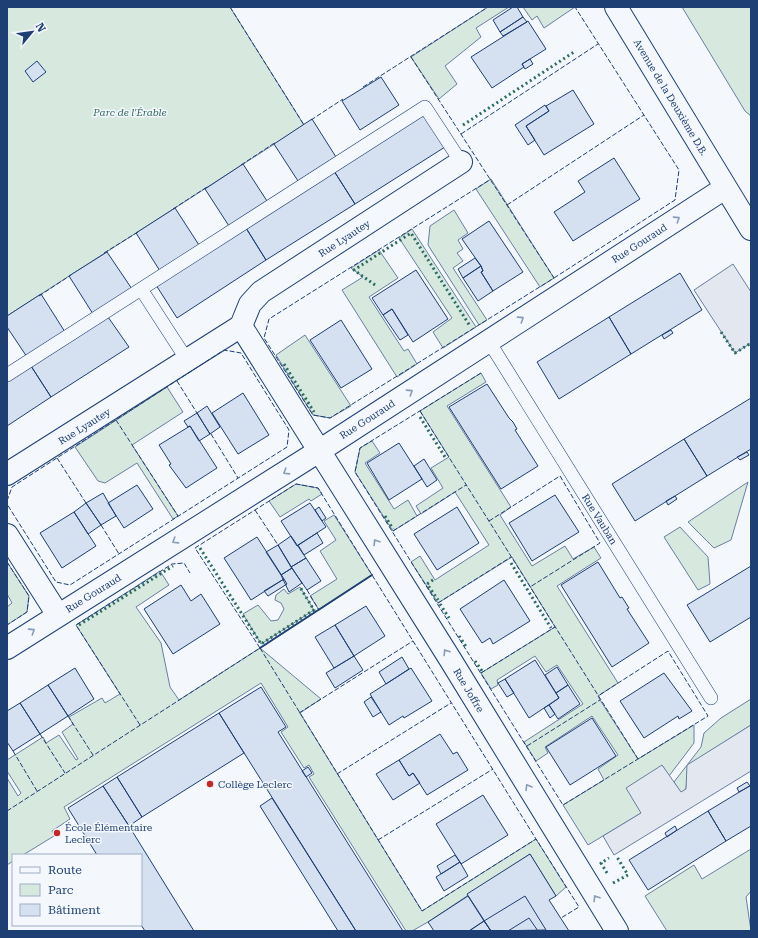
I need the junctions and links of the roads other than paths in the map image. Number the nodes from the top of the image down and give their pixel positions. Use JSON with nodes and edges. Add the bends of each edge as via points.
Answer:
{"nodes":[{"id":1,"x":616,"y":7,"type":"edge"},
{"id":2,"x":461,"y":162,"type":"joint"},
{"id":3,"x":725,"y":188,"type":"junction"},
{"id":4,"x":751,"y":229,"type":"edge"},
{"id":5,"x":141,"y":289,"type":"junction"},
{"id":6,"x":241,"y":326,"type":"junction"},
{"id":7,"x":488,"y":340,"type":"junction"},
{"id":8,"x":187,"y":360,"type":"junction"},
{"id":9,"x":7,"y":375,"type":"edge"},
{"id":10,"x":319,"y":451,"type":"junction"},
{"id":11,"x":7,"y":474,"type":"edge"},
{"id":12,"x":7,"y":535,"type":"edge"},
{"id":13,"x":58,"y":615,"type":"junction"},
{"id":14,"x":7,"y":648,"type":"edge"},
{"id":15,"x":712,"y":698,"type":"dead end"},
{"id":16,"x":617,"y":931,"type":"edge"}],
"edges":[{"from":1,"to":3,"type":"street","name":"Avenue de la Deuxième D.B."},
{"from":2,"to":5,"type":"lane","via":[[425,107]]},
{"from":2,"to":6,"type":"street","name":"Rue Lyautey","via":[[261,292],[250,304]]},
{"from":3,"to":4,"type":"street","name":"Avenue de la Deuxième D.B."},
{"from":7,"to":3,"type":"street","name":"Rue Gouraud","one_way":true},
{"from":5,"to":8,"type":"lane"},
{"from":5,"to":9,"type":"lane"},
{"from":6,"to":8,"type":"street","name":"Rue Lyautey"},
{"from":6,"to":10,"type":"street"},
{"from":10,"to":7,"type":"street","name":"Rue Gouraud","one_way":true},
{"from":7,"to":15,"type":"lane","name":"Rue Vauban"},
{"from":8,"to":11,"type":"street","name":"Rue Lyautey"},
{"from":10,"to":13,"type":"street","name":"Rue Gouraud","one_way":true},
{"from":16,"to":10,"type":"street","name":"Rue Joffre","one_way":true},
{"from":12,"to":13,"type":"street"},
{"from":14,"to":13,"type":"street","name":"Rue Gouraud","one_way":true}]}
